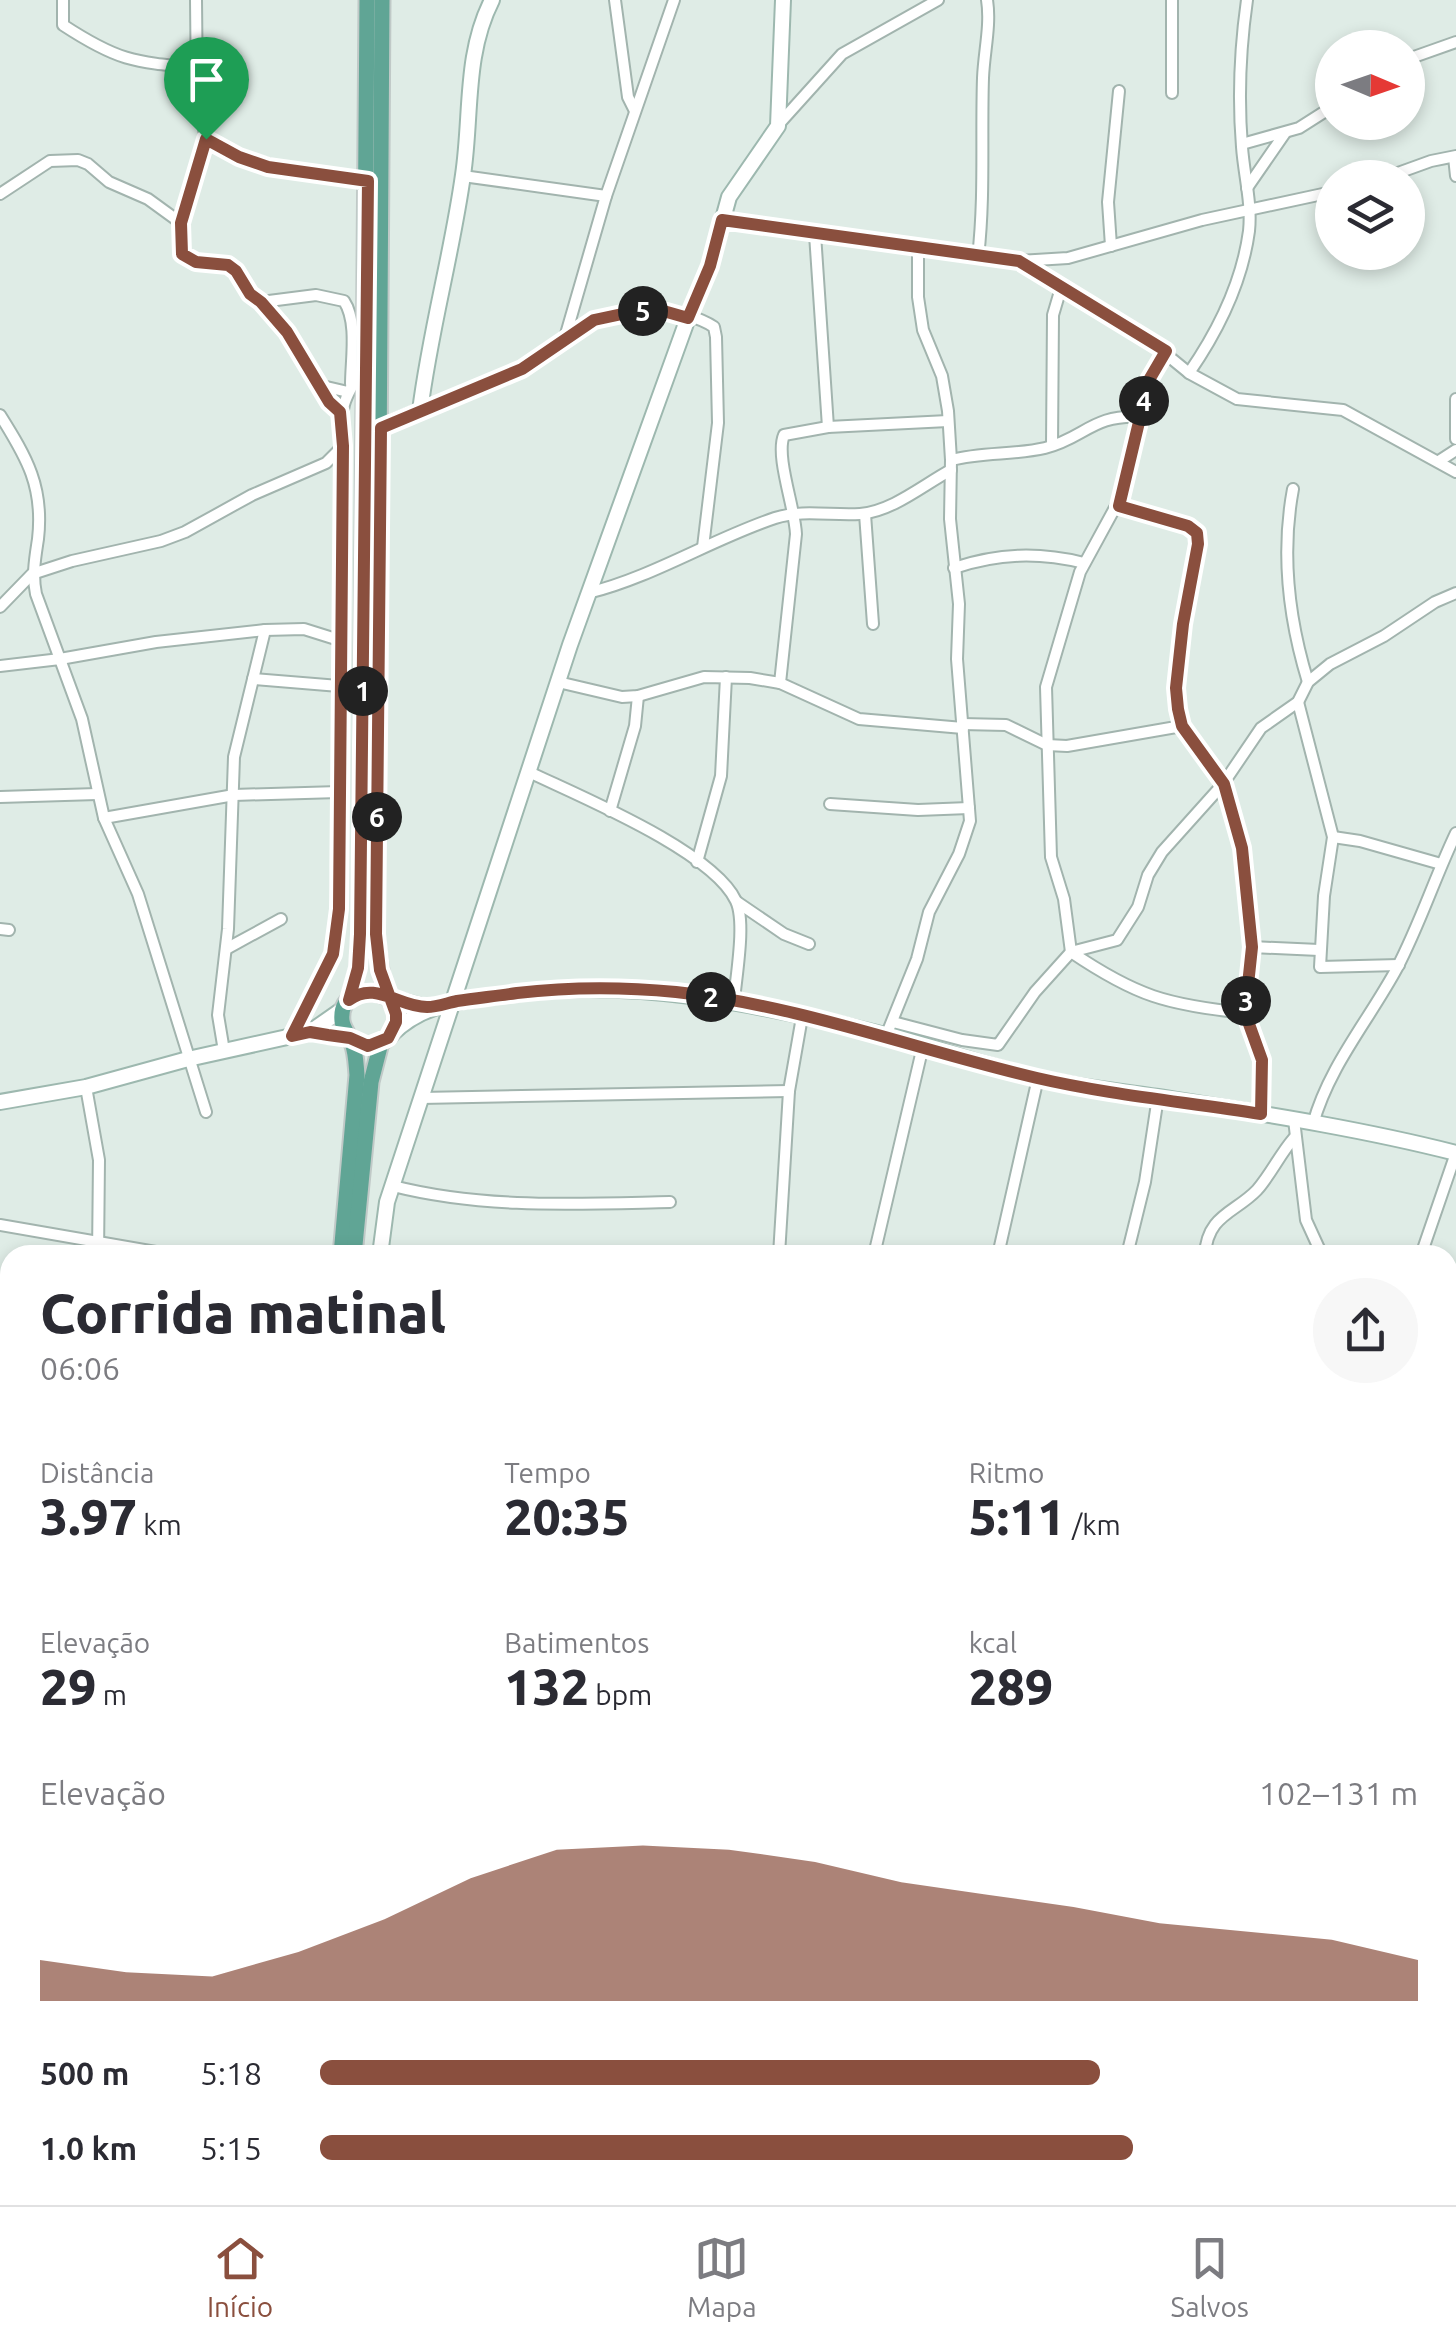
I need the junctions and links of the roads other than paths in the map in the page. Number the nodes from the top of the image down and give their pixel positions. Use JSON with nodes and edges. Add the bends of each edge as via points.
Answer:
{"nodes":[{"id":1,"x":63,"y":0,"type":"edge"},
{"id":2,"x":196,"y":0,"type":"edge"},
{"id":3,"x":368,"y":0,"type":"edge"},
{"id":4,"x":382,"y":0,"type":"edge"},
{"id":5,"x":492,"y":0,"type":"edge"},
{"id":6,"x":616,"y":0,"type":"edge"},
{"id":7,"x":674,"y":0,"type":"edge"},
{"id":8,"x":783,"y":0,"type":"edge"},
{"id":9,"x":938,"y":0,"type":"edge"},
{"id":10,"x":987,"y":0,"type":"edge"},
{"id":11,"x":1172,"y":0,"type":"edge"},
{"id":12,"x":1247,"y":0,"type":"edge"},
{"id":13,"x":1456,"y":42,"type":"edge"},
{"id":14,"x":1425,"y":53,"type":"edge"},
{"id":15,"x":198,"y":68,"type":"junction"},
{"id":16,"x":1119,"y":91,"type":"dead end"},
{"id":17,"x":1172,"y":93,"type":"dead end"},
{"id":18,"x":635,"y":111,"type":"junction"},
{"id":19,"x":1315,"y":117,"type":"edge"},
{"id":20,"x":778,"y":126,"type":"junction"},
{"id":21,"x":1285,"y":134,"type":"junction"},
{"id":22,"x":206,"y":139,"type":"junction"},
{"id":23,"x":1242,"y":144,"type":"junction"},
{"id":24,"x":1455,"y":157,"type":"edge"},
{"id":25,"x":1425,"y":163,"type":"edge"},
{"id":26,"x":463,"y":176,"type":"junction"},
{"id":27,"x":1456,"y":176,"type":"edge"},
{"id":28,"x":368,"y":181,"type":"junction"},
{"id":29,"x":1247,"y":188,"type":"junction"},
{"id":30,"x":0,"y":194,"type":"edge"},
{"id":31,"x":606,"y":196,"type":"junction"},
{"id":32,"x":1315,"y":196,"type":"edge"},
{"id":33,"x":1250,"y":209,"type":"junction"},
{"id":34,"x":722,"y":220,"type":"junction"},
{"id":35,"x":181,"y":223,"type":"junction"},
{"id":36,"x":815,"y":234,"type":"junction"},
{"id":37,"x":1111,"y":246,"type":"junction"},
{"id":38,"x":918,"y":248,"type":"junction"},
{"id":39,"x":978,"y":257,"type":"junction"},
{"id":40,"x":1019,"y":261,"type":"junction"},
{"id":41,"x":1061,"y":288,"type":"junction"},
{"id":42,"x":261,"y":302,"type":"junction"},
{"id":43,"x":688,"y":318,"type":"junction"},
{"id":44,"x":564,"y":342,"type":"junction"},
{"id":45,"x":1166,"y":351,"type":"junction"},
{"id":46,"x":366,"y":364,"type":"junction"},
{"id":47,"x":1189,"y":373,"type":"junction"},
{"id":48,"x":318,"y":384,"type":"junction"},
{"id":49,"x":349,"y":389,"type":"junction"},
{"id":50,"x":1456,"y":399,"type":"edge"},
{"id":51,"x":420,"y":411,"type":"junction"},
{"id":52,"x":340,"y":412,"type":"junction"},
{"id":53,"x":0,"y":415,"type":"edge"},
{"id":54,"x":1141,"y":417,"type":"junction"},
{"id":55,"x":948,"y":421,"type":"junction"},
{"id":56,"x":828,"y":427,"type":"junction"},
{"id":57,"x":381,"y":428,"type":"junction"},
{"id":58,"x":1456,"y":439,"type":"edge"},
{"id":59,"x":343,"y":446,"type":"junction"},
{"id":60,"x":1052,"y":446,"type":"junction"},
{"id":61,"x":1456,"y":450,"type":"edge"},
{"id":62,"x":1439,"y":462,"type":"junction"},
{"id":63,"x":326,"y":463,"type":"junction"},
{"id":64,"x":951,"y":465,"type":"junction"},
{"id":65,"x":342,"y":469,"type":"junction"},
{"id":66,"x":1456,"y":472,"type":"edge"},
{"id":67,"x":1293,"y":489,"type":"dead end"},
{"id":68,"x":1119,"y":506,"type":"junction"},
{"id":69,"x":796,"y":513,"type":"junction"},
{"id":70,"x":865,"y":514,"type":"junction"},
{"id":71,"x":703,"y":547,"type":"junction"},
{"id":72,"x":1084,"y":563,"type":"junction"},
{"id":73,"x":954,"y":568,"type":"junction"},
{"id":74,"x":32,"y":574,"type":"junction"},
{"id":75,"x":588,"y":593,"type":"junction"},
{"id":76,"x":1456,"y":593,"type":"edge"},
{"id":77,"x":0,"y":607,"type":"edge"},
{"id":78,"x":873,"y":624,"type":"dead end"},
{"id":79,"x":265,"y":630,"type":"junction"},
{"id":80,"x":339,"y":640,"type":"junction"},
{"id":81,"x":60,"y":659,"type":"junction"},
{"id":82,"x":0,"y":666,"type":"edge"},
{"id":83,"x":726,"y":677,"type":"junction"},
{"id":84,"x":253,"y":679,"type":"junction"},
{"id":85,"x":558,"y":682,"type":"junction"},
{"id":86,"x":1308,"y":682,"type":"junction"},
{"id":87,"x":780,"y":683,"type":"junction"},
{"id":88,"x":339,"y":686,"type":"junction"},
{"id":89,"x":638,"y":696,"type":"junction"},
{"id":90,"x":1298,"y":702,"type":"junction"},
{"id":91,"x":962,"y":726,"type":"junction"},
{"id":92,"x":1182,"y":726,"type":"junction"},
{"id":93,"x":1047,"y":745,"type":"junction"},
{"id":94,"x":528,"y":772,"type":"junction"},
{"id":95,"x":1224,"y":784,"type":"junction"},
{"id":96,"x":339,"y":792,"type":"junction"},
{"id":97,"x":97,"y":794,"type":"junction"},
{"id":98,"x":234,"y":795,"type":"junction"},
{"id":99,"x":0,"y":797,"type":"edge"},
{"id":100,"x":830,"y":804,"type":"dead end"},
{"id":101,"x":970,"y":808,"type":"junction"},
{"id":102,"x":610,"y":812,"type":"junction"},
{"id":103,"x":104,"y":818,"type":"junction"},
{"id":104,"x":1456,"y":832,"type":"edge"},
{"id":105,"x":1332,"y":837,"type":"junction"},
{"id":106,"x":697,"y":862,"type":"junction"},
{"id":107,"x":1441,"y":864,"type":"junction"},
{"id":108,"x":737,"y":902,"type":"junction"},
{"id":109,"x":281,"y":919,"type":"dead end"},
{"id":110,"x":809,"y":944,"type":"dead end"},
{"id":111,"x":1252,"y":947,"type":"junction"},
{"id":112,"x":226,"y":949,"type":"junction"},
{"id":113,"x":1319,"y":950,"type":"junction"},
{"id":114,"x":1071,"y":952,"type":"junction"},
{"id":115,"x":1398,"y":965,"type":"junction"},
{"id":116,"x":388,"y":996,"type":"junction"},
{"id":117,"x":734,"y":1001,"type":"junction"},
{"id":118,"x":453,"y":1002,"type":"junction"},
{"id":119,"x":346,"y":1004,"type":"junction"},
{"id":120,"x":429,"y":1008,"type":"junction"},
{"id":121,"x":1245,"y":1013,"type":"junction"},
{"id":122,"x":802,"y":1017,"type":"junction"},
{"id":123,"x":890,"y":1029,"type":"junction"},
{"id":124,"x":310,"y":1032,"type":"junction"},
{"id":125,"x":292,"y":1036,"type":"junction"},
{"id":126,"x":350,"y":1038,"type":"junction"},
{"id":127,"x":384,"y":1041,"type":"junction"},
{"id":128,"x":923,"y":1046,"type":"junction"},
{"id":129,"x":224,"y":1051,"type":"junction"},
{"id":130,"x":188,"y":1059,"type":"junction"},
{"id":131,"x":1038,"y":1078,"type":"junction"},
{"id":132,"x":86,"y":1087,"type":"junction"},
{"id":133,"x":788,"y":1091,"type":"junction"},
{"id":134,"x":1158,"y":1097,"type":"junction"},
{"id":135,"x":421,"y":1098,"type":"junction"},
{"id":136,"x":0,"y":1102,"type":"edge"},
{"id":137,"x":206,"y":1112,"type":"dead end"},
{"id":138,"x":1261,"y":1114,"type":"junction"},
{"id":139,"x":1294,"y":1120,"type":"junction"},
{"id":140,"x":1313,"y":1124,"type":"junction"},
{"id":141,"x":1294,"y":1138,"type":"junction"},
{"id":142,"x":1456,"y":1153,"type":"edge"},
{"id":143,"x":392,"y":1186,"type":"junction"},
{"id":144,"x":670,"y":1202,"type":"dead end"},
{"id":145,"x":0,"y":1225,"type":"edge"},
{"id":146,"x":100,"y":1242,"type":"junction"},
{"id":147,"x":100,"y":1245,"type":"edge"},
{"id":148,"x":117,"y":1245,"type":"edge"},
{"id":149,"x":341,"y":1245,"type":"edge"},
{"id":150,"x":355,"y":1245,"type":"edge"},
{"id":151,"x":382,"y":1245,"type":"edge"},
{"id":152,"x":780,"y":1245,"type":"edge"},
{"id":153,"x":876,"y":1245,"type":"edge"},
{"id":154,"x":1000,"y":1245,"type":"edge"},
{"id":155,"x":1129,"y":1245,"type":"edge"},
{"id":156,"x":1208,"y":1245,"type":"edge"},
{"id":157,"x":1317,"y":1245,"type":"edge"},
{"id":158,"x":1424,"y":1245,"type":"edge"}],
"edges":[{"from":1,"to":15,"type":"street","via":[[63,25],[109,53],[130,62]]},
{"from":2,"to":15,"type":"street"},
{"from":3,"to":28,"type":"main road"},
{"from":4,"to":57,"type":"main road"},
{"from":5,"to":26,"type":"street","via":[[470,72]]},
{"from":6,"to":18,"type":"street"},
{"from":7,"to":18,"type":"street"},
{"from":8,"to":20,"type":"street"},
{"from":9,"to":20,"type":"street","via":[[842,54]]},
{"from":10,"to":39,"type":"street"},
{"from":11,"to":17,"type":"street"},
{"from":12,"to":23,"type":"street"},
{"from":13,"to":14,"type":"street"},
{"from":15,"to":22,"type":"street"},
{"from":16,"to":37,"type":"street","via":[[1108,202]]},
{"from":18,"to":31,"type":"street"},
{"from":19,"to":21,"type":"street"},
{"from":20,"to":34,"type":"street","via":[[733,188]]},
{"from":21,"to":23,"type":"street"},
{"from":21,"to":29,"type":"street"},
{"from":22,"to":28,"type":"street","via":[[268,167]]},
{"from":22,"to":35,"type":"street"},
{"from":23,"to":29,"type":"street"},
{"from":24,"to":25,"type":"street"},
{"from":24,"to":27,"type":"street"},
{"from":26,"to":31,"type":"street"},
{"from":26,"to":51,"type":"street"},
{"from":28,"to":46,"type":"main road"},
{"from":29,"to":33,"type":"street"},
{"from":30,"to":35,"type":"street","via":[[50,161],[78,160]]},
{"from":31,"to":44,"type":"street"},
{"from":32,"to":33,"type":"street"},
{"from":33,"to":37,"type":"street"},
{"from":33,"to":47,"type":"street","via":[[1226,309]]},
{"from":34,"to":36,"type":"street"},
{"from":34,"to":43,"type":"street"},
{"from":35,"to":42,"type":"street","via":[[182,254],[228,265]]},
{"from":36,"to":38,"type":"street"},
{"from":36,"to":56,"type":"street"},
{"from":37,"to":40,"type":"street"},
{"from":38,"to":39,"type":"street"},
{"from":38,"to":55,"type":"street","via":[[923,330],[946,390]]},
{"from":39,"to":40,"type":"street"},
{"from":40,"to":41,"type":"street"},
{"from":41,"to":45,"type":"street"},
{"from":41,"to":60,"type":"street","via":[[1053,315]]},
{"from":42,"to":48,"type":"street"},
{"from":42,"to":49,"type":"street","via":[[316,295],[344,302],[351,325]]},
{"from":43,"to":44,"type":"street","via":[[641,310],[594,320]]},
{"from":43,"to":71,"type":"street","via":[[707,322],[716,337],[718,423]]},
{"from":43,"to":75,"type":"street"},
{"from":44,"to":51,"type":"street","via":[[522,369]]},
{"from":45,"to":47,"type":"street"},
{"from":45,"to":54,"type":"street","via":[[1149,380]]},
{"from":46,"to":49,"type":"street"},
{"from":46,"to":119,"type":"main road","via":[[360,934]]},
{"from":47,"to":62,"type":"street","via":[[1237,399],[1342,410]]},
{"from":48,"to":49,"type":"street"},
{"from":48,"to":52,"type":"street"},
{"from":49,"to":52,"type":"street"},
{"from":50,"to":58,"type":"street"},
{"from":51,"to":57,"type":"street"},
{"from":52,"to":59,"type":"street"},
{"from":53,"to":74,"type":"street","via":[[34,475],[39,499]]},
{"from":54,"to":60,"type":"street","via":[[1103,419]]},
{"from":54,"to":68,"type":"street"},
{"from":55,"to":56,"type":"street"},
{"from":55,"to":64,"type":"street"},
{"from":56,"to":69,"type":"street","via":[[789,433],[780,441]]},
{"from":57,"to":116,"type":"main road","via":[[376,934]]},
{"from":59,"to":63,"type":"street"},
{"from":59,"to":65,"type":"street"},
{"from":60,"to":64,"type":"street"},
{"from":61,"to":62,"type":"street"},
{"from":62,"to":66,"type":"street"},
{"from":63,"to":65,"type":"street"},
{"from":63,"to":74,"type":"street","via":[[161,542]]},
{"from":64,"to":70,"type":"street","via":[[898,501]]},
{"from":64,"to":73,"type":"street"},
{"from":65,"to":80,"type":"street"},
{"from":67,"to":86,"type":"street","via":[[1288,582]]},
{"from":68,"to":72,"type":"street"},
{"from":68,"to":92,"type":"street","via":[[1197,533],[1176,688]]},
{"from":69,"to":70,"type":"street"},
{"from":69,"to":71,"type":"street"},
{"from":69,"to":87,"type":"street"},
{"from":70,"to":78,"type":"street"},
{"from":71,"to":75,"type":"street"},
{"from":72,"to":73,"type":"street","via":[[1006,555]]},
{"from":72,"to":93,"type":"street","via":[[1046,687]]},
{"from":73,"to":91,"type":"street"},
{"from":74,"to":77,"type":"street"},
{"from":74,"to":81,"type":"street"},
{"from":75,"to":85,"type":"street"},
{"from":76,"to":86,"type":"street","via":[[1343,655]]},
{"from":79,"to":80,"type":"street","via":[[304,628]]},
{"from":79,"to":81,"type":"street"},
{"from":79,"to":84,"type":"street"},
{"from":80,"to":88,"type":"street"},
{"from":81,"to":82,"type":"street"},
{"from":81,"to":97,"type":"street","via":[[82,719]]},
{"from":83,"to":87,"type":"street"},
{"from":83,"to":89,"type":"street"},
{"from":83,"to":106,"type":"street","via":[[720,776]]},
{"from":84,"to":88,"type":"street"},
{"from":84,"to":98,"type":"street","via":[[234,757]]},
{"from":85,"to":89,"type":"street"},
{"from":85,"to":94,"type":"street"},
{"from":86,"to":90,"type":"street"},
{"from":87,"to":91,"type":"street","via":[[859,719]]},
{"from":88,"to":96,"type":"street"},
{"from":89,"to":102,"type":"street"},
{"from":90,"to":95,"type":"street","via":[[1261,728]]},
{"from":90,"to":105,"type":"street"},
{"from":91,"to":93,"type":"street","via":[[1006,725]]},
{"from":91,"to":101,"type":"street"},
{"from":92,"to":93,"type":"street"},
{"from":92,"to":95,"type":"street"},
{"from":93,"to":114,"type":"street","via":[[1050,857]]},
{"from":94,"to":102,"type":"street"},
{"from":94,"to":118,"type":"street"},
{"from":95,"to":111,"type":"street","via":[[1242,848]]},
{"from":95,"to":114,"type":"street","via":[[1162,852],[1117,940]]},
{"from":96,"to":98,"type":"street"},
{"from":96,"to":125,"type":"street","via":[[333,954]]},
{"from":97,"to":99,"type":"street"},
{"from":97,"to":103,"type":"street"},
{"from":98,"to":103,"type":"street"},
{"from":98,"to":112,"type":"street"},
{"from":100,"to":101,"type":"street"},
{"from":101,"to":123,"type":"street","via":[[967,834],[928,912]]},
{"from":102,"to":106,"type":"street"},
{"from":103,"to":130,"type":"street","via":[[138,894]]},
{"from":104,"to":107,"type":"street"},
{"from":105,"to":107,"type":"street"},
{"from":105,"to":113,"type":"street"},
{"from":106,"to":108,"type":"street"},
{"from":107,"to":115,"type":"street"},
{"from":108,"to":110,"type":"street"},
{"from":108,"to":117,"type":"street"},
{"from":109,"to":112,"type":"street"},
{"from":111,"to":113,"type":"street"},
{"from":111,"to":121,"type":"street"},
{"from":112,"to":129,"type":"street","via":[[218,1015]]},
{"from":113,"to":115,"type":"street","via":[[1323,968]]},
{"from":114,"to":121,"type":"street","via":[[1150,998]]},
{"from":114,"to":123,"type":"street","via":[[998,1044]]},
{"from":115,"to":140,"type":"street","via":[[1336,1066]]},
{"from":116,"to":119,"type":"main road","via":[[364,991]]},
{"from":116,"to":120,"type":"street"},
{"from":116,"to":127,"type":"main road","via":[[396,1022]]},
{"from":117,"to":118,"type":"street","via":[[612,989]]},
{"from":117,"to":122,"type":"street"},
{"from":118,"to":120,"type":"street"},
{"from":118,"to":135,"type":"street"},
{"from":119,"to":124,"type":"street"},
{"from":119,"to":126,"type":"main road","via":[[342,1024]]},
{"from":120,"to":127,"type":"street"},
{"from":121,"to":138,"type":"street","via":[[1262,1060]]},
{"from":122,"to":123,"type":"street"},
{"from":122,"to":133,"type":"street"},
{"from":123,"to":128,"type":"street"},
{"from":124,"to":125,"type":"street"},
{"from":124,"to":126,"type":"street"},
{"from":125,"to":129,"type":"street"},
{"from":126,"to":127,"type":"main road","via":[[362,1045]]},
{"from":126,"to":149,"type":"main road","via":[[357,1075]]},
{"from":127,"to":150,"type":"main road","via":[[371,1082]]},
{"from":128,"to":131,"type":"street"},
{"from":128,"to":153,"type":"street"},
{"from":129,"to":130,"type":"street"},
{"from":130,"to":132,"type":"street"},
{"from":130,"to":137,"type":"street"},
{"from":131,"to":134,"type":"street"},
{"from":131,"to":154,"type":"street"},
{"from":132,"to":136,"type":"street"},
{"from":132,"to":146,"type":"street","via":[[99,1160]]},
{"from":133,"to":135,"type":"street"},
{"from":133,"to":152,"type":"street"},
{"from":134,"to":138,"type":"street"},
{"from":134,"to":155,"type":"street"},
{"from":135,"to":143,"type":"street"},
{"from":138,"to":139,"type":"street"},
{"from":139,"to":140,"type":"street"},
{"from":139,"to":141,"type":"street"},
{"from":140,"to":142,"type":"street"},
{"from":141,"to":156,"type":"street","via":[[1258,1188],[1222,1214]]},
{"from":141,"to":157,"type":"street","via":[[1306,1220]]},
{"from":142,"to":158,"type":"street"},
{"from":143,"to":144,"type":"street","via":[[506,1204]]},
{"from":143,"to":151,"type":"street"},
{"from":145,"to":146,"type":"street"},
{"from":146,"to":147,"type":"street"},
{"from":146,"to":148,"type":"street"}]}
